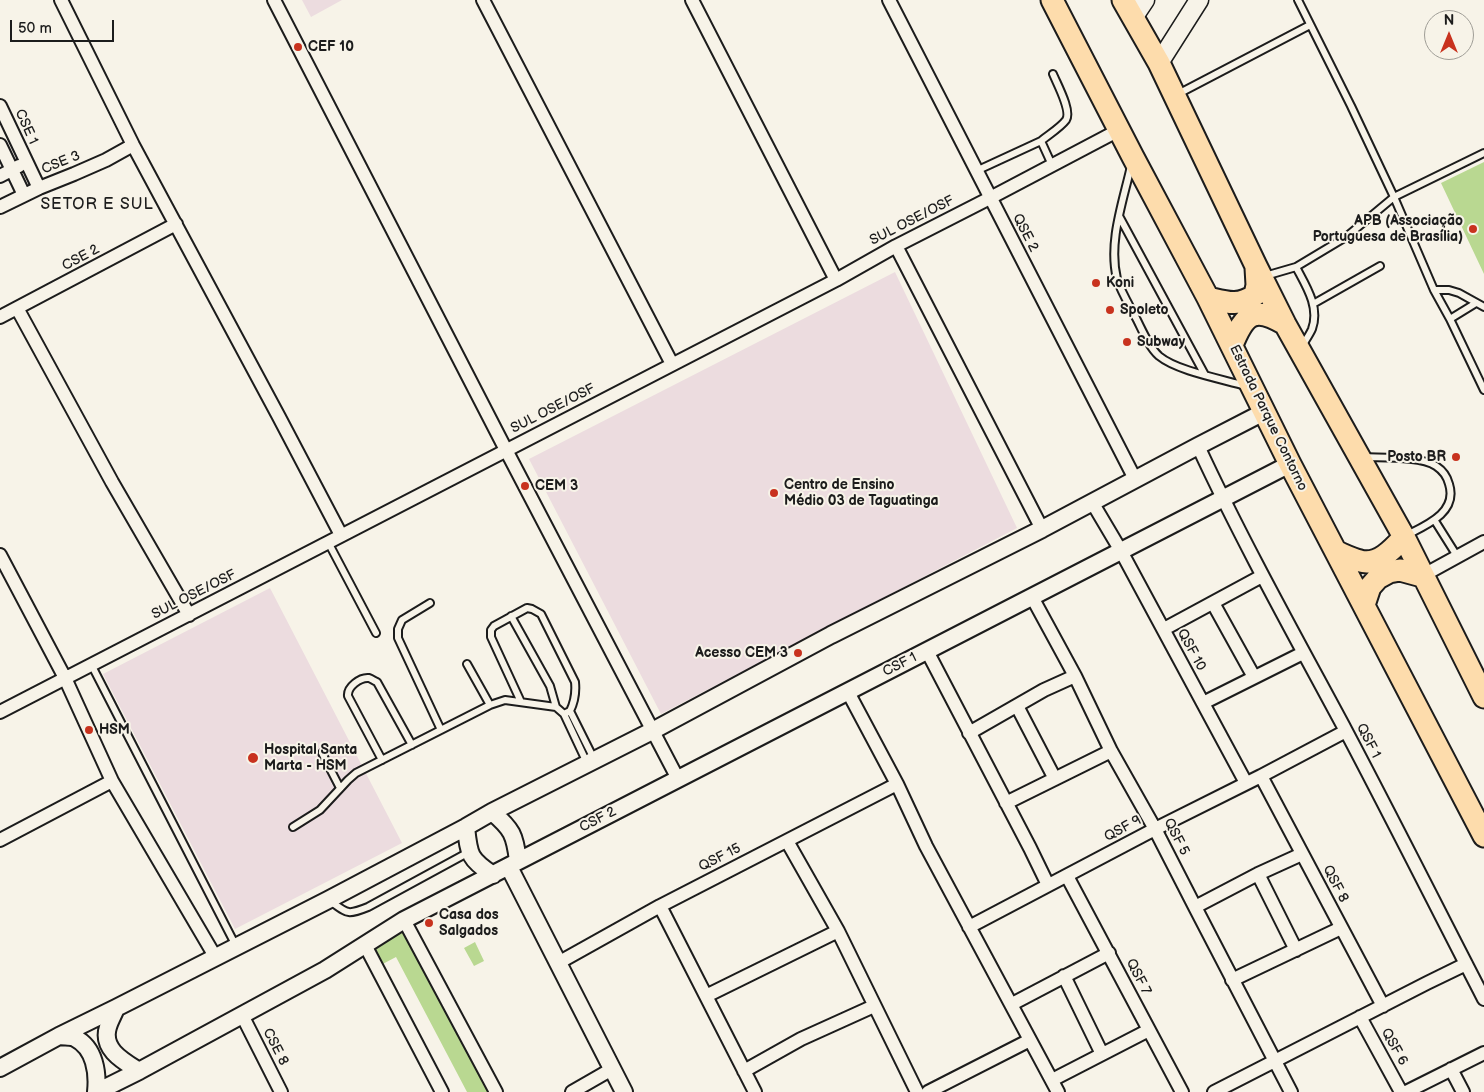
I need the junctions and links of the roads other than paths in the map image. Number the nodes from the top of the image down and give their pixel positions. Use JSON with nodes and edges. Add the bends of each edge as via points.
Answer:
{"nodes":[{"id":1,"x":61,"y":0,"type":"edge"},
{"id":2,"x":274,"y":0,"type":"edge"},
{"id":3,"x":483,"y":0,"type":"edge"},
{"id":4,"x":692,"y":0,"type":"edge"},
{"id":5,"x":889,"y":0,"type":"edge"},
{"id":6,"x":1052,"y":0,"type":"edge"},
{"id":7,"x":1145,"y":0,"type":"edge"},
{"id":8,"x":1198,"y":0,"type":"edge"},
{"id":9,"x":1298,"y":0,"type":"edge"},
{"id":10,"x":1128,"y":9,"type":"edge"},
{"id":11,"x":1310,"y":24,"type":"junction"},
{"id":12,"x":1158,"y":63,"type":"junction"},
{"id":13,"x":1053,"y":74,"type":"dead end"},
{"id":14,"x":1174,"y":96,"type":"junction"},
{"id":15,"x":0,"y":106,"type":"edge"},
{"id":16,"x":1119,"y":130,"type":"junction"},
{"id":17,"x":1041,"y":141,"type":"junction"},
{"id":18,"x":0,"y":145,"type":"edge"},
{"id":19,"x":132,"y":145,"type":"junction"},
{"id":20,"x":1484,"y":153,"type":"edge"},
{"id":21,"x":1133,"y":157,"type":"junction"},
{"id":22,"x":26,"y":162,"type":"junction"},
{"id":23,"x":1052,"y":165,"type":"junction"},
{"id":24,"x":12,"y":170,"type":"junction"},
{"id":25,"x":976,"y":171,"type":"junction"},
{"id":26,"x":0,"y":176,"type":"edge"},
{"id":27,"x":38,"y":188,"type":"junction"},
{"id":28,"x":24,"y":195,"type":"junction"},
{"id":29,"x":1394,"y":197,"type":"junction"},
{"id":30,"x":990,"y":198,"type":"junction"},
{"id":31,"x":0,"y":207,"type":"edge"},
{"id":32,"x":1119,"y":216,"type":"junction"},
{"id":33,"x":176,"y":224,"type":"junction"},
{"id":34,"x":896,"y":246,"type":"junction"},
{"id":35,"x":1380,"y":266,"type":"dead end"},
{"id":36,"x":1296,"y":267,"type":"junction"},
{"id":37,"x":1258,"y":271,"type":"junction"},
{"id":38,"x":836,"y":280,"type":"junction"},
{"id":39,"x":1434,"y":290,"type":"junction"},
{"id":40,"x":1208,"y":298,"type":"junction"},
{"id":41,"x":1476,"y":303,"type":"junction"},
{"id":42,"x":1313,"y":304,"type":"junction"},
{"id":43,"x":1484,"y":307,"type":"edge"},
{"id":44,"x":17,"y":308,"type":"junction"},
{"id":45,"x":0,"y":317,"type":"edge"},
{"id":46,"x":1450,"y":319,"type":"junction"},
{"id":47,"x":1286,"y":324,"type":"junction"},
{"id":48,"x":1232,"y":345,"type":"junction"},
{"id":49,"x":1300,"y":349,"type":"junction"},
{"id":50,"x":672,"y":364,"type":"junction"},
{"id":51,"x":1205,"y":374,"type":"junction"},
{"id":52,"x":1253,"y":388,"type":"junction"},
{"id":53,"x":1484,"y":390,"type":"edge"},
{"id":54,"x":1264,"y":412,"type":"junction"},
{"id":55,"x":1198,"y":446,"type":"junction"},
{"id":56,"x":506,"y":450,"type":"junction"},
{"id":57,"x":1360,"y":457,"type":"junction"},
{"id":58,"x":1290,"y":464,"type":"junction"},
{"id":59,"x":1135,"y":479,"type":"junction"},
{"id":60,"x":1222,"y":498,"type":"junction"},
{"id":61,"x":1092,"y":502,"type":"junction"},
{"id":62,"x":1435,"y":521,"type":"junction"},
{"id":63,"x":1042,"y":529,"type":"junction"},
{"id":64,"x":341,"y":535,"type":"junction"},
{"id":65,"x":1404,"y":537,"type":"junction"},
{"id":66,"x":328,"y":542,"type":"junction"},
{"id":67,"x":1484,"y":542,"type":"edge"},
{"id":68,"x":1121,"y":551,"type":"junction"},
{"id":69,"x":1337,"y":552,"type":"junction"},
{"id":70,"x":0,"y":556,"type":"edge"},
{"id":71,"x":1458,"y":556,"type":"junction"},
{"id":72,"x":1262,"y":576,"type":"junction"},
{"id":73,"x":1422,"y":576,"type":"junction"},
{"id":74,"x":1032,"y":597,"type":"junction"},
{"id":75,"x":430,"y":603,"type":"dead end"},
{"id":76,"x":1213,"y":603,"type":"junction"},
{"id":77,"x":1364,"y":606,"type":"junction"},
{"id":78,"x":189,"y":615,"type":"junction"},
{"id":79,"x":511,"y":616,"type":"junction"},
{"id":80,"x":1164,"y":630,"type":"junction"},
{"id":81,"x":376,"y":633,"type":"dead end"},
{"id":82,"x":927,"y":651,"type":"junction"},
{"id":83,"x":1303,"y":654,"type":"junction"},
{"id":84,"x":91,"y":664,"type":"junction"},
{"id":85,"x":467,"y":664,"type":"dead end"},
{"id":86,"x":1075,"y":676,"type":"junction"},
{"id":87,"x":1254,"y":677,"type":"junction"},
{"id":88,"x":65,"y":678,"type":"junction"},
{"id":89,"x":848,"y":692,"type":"junction"},
{"id":90,"x":1484,"y":697,"type":"edge"},
{"id":91,"x":521,"y":702,"type":"junction"},
{"id":92,"x":1202,"y":703,"type":"junction"},
{"id":93,"x":490,"y":705,"type":"junction"},
{"id":94,"x":1017,"y":706,"type":"junction"},
{"id":95,"x":556,"y":707,"type":"junction"},
{"id":96,"x":0,"y":712,"type":"edge"},
{"id":97,"x":567,"y":713,"type":"junction"},
{"id":98,"x":440,"y":730,"type":"junction"},
{"id":99,"x":654,"y":730,"type":"junction"},
{"id":100,"x":1346,"y":731,"type":"junction"},
{"id":101,"x":969,"y":733,"type":"junction"},
{"id":102,"x":412,"y":745,"type":"junction"},
{"id":103,"x":1111,"y":750,"type":"junction"},
{"id":104,"x":322,"y":753,"type":"dead end"},
{"id":105,"x":382,"y":760,"type":"junction"},
{"id":106,"x":591,"y":762,"type":"junction"},
{"id":107,"x":1261,"y":776,"type":"junction"},
{"id":108,"x":678,"y":779,"type":"junction"},
{"id":109,"x":1055,"y":779,"type":"junction"},
{"id":110,"x":112,"y":781,"type":"junction"},
{"id":111,"x":1246,"y":783,"type":"junction"},
{"id":112,"x":897,"y":784,"type":"junction"},
{"id":113,"x":340,"y":788,"type":"junction"},
{"id":114,"x":1006,"y":803,"type":"junction"},
{"id":115,"x":492,"y":812,"type":"junction"},
{"id":116,"x":293,"y":827,"type":"dead end"},
{"id":117,"x":466,"y":827,"type":"junction"},
{"id":118,"x":1155,"y":829,"type":"junction"},
{"id":119,"x":1484,"y":836,"type":"edge"},
{"id":120,"x":0,"y":840,"type":"edge"},
{"id":121,"x":788,"y":841,"type":"junction"},
{"id":122,"x":470,"y":852,"type":"junction"},
{"id":123,"x":1302,"y":854,"type":"junction"},
{"id":124,"x":514,"y":864,"type":"junction"},
{"id":125,"x":1258,"y":874,"type":"junction"},
{"id":126,"x":493,"y":875,"type":"junction"},
{"id":127,"x":1067,"y":876,"type":"junction"},
{"id":128,"x":1048,"y":885,"type":"junction"},
{"id":129,"x":328,"y":900,"type":"junction"},
{"id":130,"x":660,"y":906,"type":"junction"},
{"id":131,"x":1195,"y":907,"type":"junction"},
{"id":132,"x":404,"y":920,"type":"junction"},
{"id":133,"x":970,"y":927,"type":"junction"},
{"id":134,"x":1341,"y":928,"type":"junction"},
{"id":135,"x":838,"y":931,"type":"junction"},
{"id":136,"x":365,"y":945,"type":"junction"},
{"id":137,"x":236,"y":947,"type":"junction"},
{"id":138,"x":1296,"y":950,"type":"junction"},
{"id":139,"x":1109,"y":952,"type":"junction"},
{"id":140,"x":216,"y":958,"type":"junction"},
{"id":141,"x":558,"y":963,"type":"junction"},
{"id":142,"x":1466,"y":964,"type":"junction"},
{"id":143,"x":1064,"y":976,"type":"junction"},
{"id":144,"x":1232,"y":980,"type":"junction"},
{"id":145,"x":706,"y":996,"type":"junction"},
{"id":146,"x":1484,"y":1000,"type":"edge"},
{"id":147,"x":1012,"y":1004,"type":"junction"},
{"id":148,"x":874,"y":1006,"type":"junction"},
{"id":149,"x":1383,"y":1006,"type":"junction"},
{"id":150,"x":116,"y":1008,"type":"junction"},
{"id":151,"x":242,"y":1015,"type":"junction"},
{"id":152,"x":1360,"y":1017,"type":"junction"},
{"id":153,"x":1149,"y":1030,"type":"junction"},
{"id":154,"x":59,"y":1036,"type":"junction"},
{"id":155,"x":1030,"y":1040,"type":"junction"},
{"id":156,"x":1484,"y":1053,"type":"edge"},
{"id":157,"x":1102,"y":1054,"type":"junction"},
{"id":158,"x":1275,"y":1061,"type":"junction"},
{"id":159,"x":0,"y":1068,"type":"edge"},
{"id":160,"x":612,"y":1069,"type":"junction"},
{"id":161,"x":1451,"y":1070,"type":"junction"},
{"id":162,"x":139,"y":1071,"type":"junction"},
{"id":163,"x":744,"y":1071,"type":"junction"},
{"id":164,"x":1052,"y":1080,"type":"junction"},
{"id":165,"x":116,"y":1088,"type":"edge"},
{"id":166,"x":96,"y":1092,"type":"edge"},
{"id":167,"x":281,"y":1092,"type":"edge"},
{"id":168,"x":442,"y":1092,"type":"edge"},
{"id":169,"x":496,"y":1092,"type":"edge"},
{"id":170,"x":572,"y":1092,"type":"edge"},
{"id":171,"x":624,"y":1092,"type":"edge"},
{"id":172,"x":755,"y":1092,"type":"edge"},
{"id":173,"x":917,"y":1092,"type":"edge"},
{"id":174,"x":928,"y":1092,"type":"edge"},
{"id":175,"x":1058,"y":1092,"type":"edge"},
{"id":176,"x":1182,"y":1092,"type":"edge"},
{"id":177,"x":1214,"y":1092,"type":"edge"},
{"id":178,"x":1292,"y":1092,"type":"edge"},
{"id":179,"x":1401,"y":1092,"type":"edge"},
{"id":180,"x":1406,"y":1092,"type":"edge"},
{"id":181,"x":1463,"y":1092,"type":"edge"}],
"edges":[{"from":1,"to":19,"type":"street"},
{"from":2,"to":56,"type":"street"},
{"from":3,"to":50,"type":"street"},
{"from":4,"to":38,"type":"street"},
{"from":5,"to":25,"type":"street","name":"QSE 2"},
{"from":6,"to":16,"type":"highway","name":"Estrada Parque Contorno"},
{"from":7,"to":10,"type":"main road"},
{"from":8,"to":12,"type":"main road"},
{"from":9,"to":11,"type":"lane"},
{"from":10,"to":12,"type":"highway"},
{"from":11,"to":14,"type":"lane"},
{"from":11,"to":29,"type":"lane"},
{"from":12,"to":14,"type":"highway"},
{"from":13,"to":17,"type":"lane","via":[[1068,116]]},
{"from":14,"to":37,"type":"highway"},
{"from":15,"to":22,"type":"street","name":"CSE 1"},
{"from":16,"to":21,"type":"highway","name":"Estrada Parque Contorno"},
{"from":16,"to":23,"type":"street","name":"SUL OSE/OSF"},
{"from":17,"to":23,"type":"lane"},
{"from":17,"to":25,"type":"lane"},
{"from":18,"to":24,"type":"street"},
{"from":19,"to":27,"type":"street","name":"CSE 3","via":[[90,167]]},
{"from":19,"to":33,"type":"street"},
{"from":20,"to":29,"type":"lane"},
{"from":21,"to":32,"type":"lane"},
{"from":21,"to":40,"type":"highway","name":"Estrada Parque Contorno"},
{"from":22,"to":24,"type":"street","name":"CSE 3"},
{"from":22,"to":27,"type":"street","name":"CSE 1"},
{"from":23,"to":30,"type":"street","name":"SUL OSE/OSF"},
{"from":24,"to":26,"type":"street","name":"CSE 3"},
{"from":24,"to":28,"type":"street"},
{"from":25,"to":30,"type":"street","name":"QSE 2"},
{"from":27,"to":28,"type":"street","name":"CSE 3"},
{"from":28,"to":31,"type":"street","name":"CSE 3"},
{"from":29,"to":36,"type":"lane","via":[[1346,238]]},
{"from":29,"to":39,"type":"lane"},
{"from":30,"to":34,"type":"street","name":"SUL OSE/OSF"},
{"from":30,"to":59,"type":"street","name":"QSE 2"},
{"from":32,"to":51,"type":"lane"},
{"from":32,"to":51,"type":"lane","via":[[1115,233],[1117,280],[1146,338],[1158,355],[1176,366]]},
{"from":33,"to":44,"type":"street","name":"CSE 2"},
{"from":33,"to":64,"type":"street"},
{"from":34,"to":38,"type":"street","name":"SUL OSE/OSF"},
{"from":34,"to":63,"type":"street"},
{"from":35,"to":42,"type":"lane"},
{"from":36,"to":37,"type":"lane"},
{"from":36,"to":42,"type":"lane"},
{"from":37,"to":40,"type":"highway","via":[[1255,296],[1248,300],[1238,303]]},
{"from":37,"to":47,"type":"highway"},
{"from":38,"to":50,"type":"street","name":"SUL OSE/OSF"},
{"from":39,"to":41,"type":"lane","via":[[1459,293]]},
{"from":39,"to":46,"type":"lane"},
{"from":40,"to":48,"type":"highway","name":"Estrada Parque Contorno"},
{"from":41,"to":43,"type":"lane"},
{"from":41,"to":46,"type":"lane"},
{"from":42,"to":49,"type":"lane","via":[[1312,328]]},
{"from":44,"to":45,"type":"street","name":"CSE 2"},
{"from":44,"to":78,"type":"street"},
{"from":46,"to":53,"type":"lane"},
{"from":47,"to":48,"type":"highway","via":[[1262,313],[1251,316],[1243,322]]},
{"from":47,"to":49,"type":"highway"},
{"from":48,"to":52,"type":"highway","name":"Estrada Parque Contorno"},
{"from":49,"to":57,"type":"highway"},
{"from":50,"to":56,"type":"street","name":"SUL OSE/OSF"},
{"from":51,"to":52,"type":"lane"},
{"from":52,"to":54,"type":"highway","name":"Estrada Parque Contorno"},
{"from":54,"to":55,"type":"street"},
{"from":54,"to":58,"type":"highway","name":"Estrada Parque Contorno"},
{"from":55,"to":59,"type":"street"},
{"from":55,"to":60,"type":"street","name":"QSF 1"},
{"from":56,"to":64,"type":"street","name":"SUL OSE/OSF"},
{"from":56,"to":99,"type":"street"},
{"from":57,"to":62,"type":"lane","via":[[1408,459],[1435,465],[1446,476],[1450,486],[1449,503]]},
{"from":57,"to":65,"type":"highway"},
{"from":58,"to":60,"type":"street","name":"CSF 1"},
{"from":58,"to":69,"type":"highway","name":"Estrada Parque Contorno"},
{"from":59,"to":61,"type":"street"},
{"from":60,"to":68,"type":"street","name":"CSF 1"},
{"from":60,"to":72,"type":"street","name":"QSF 1"},
{"from":61,"to":63,"type":"street"},
{"from":61,"to":68,"type":"street"},
{"from":62,"to":65,"type":"lane"},
{"from":62,"to":71,"type":"lane"},
{"from":63,"to":99,"type":"street","via":[[832,634]]},
{"from":64,"to":66,"type":"street","name":"SUL OSE/OSF"},
{"from":65,"to":69,"type":"highway","via":[[1391,551],[1370,561],[1361,562]]},
{"from":65,"to":73,"type":"highway"},
{"from":66,"to":78,"type":"street","name":"SUL OSE/OSF"},
{"from":66,"to":81,"type":"lane"},
{"from":67,"to":71,"type":"street"},
{"from":68,"to":74,"type":"street","name":"CSF 1"},
{"from":68,"to":80,"type":"street"},
{"from":69,"to":77,"type":"highway","name":"Estrada Parque Contorno"},
{"from":70,"to":88,"type":"street"},
{"from":71,"to":73,"type":"street"},
{"from":72,"to":76,"type":"street","name":"QSF 10"},
{"from":72,"to":83,"type":"street","name":"QSF 1"},
{"from":73,"to":77,"type":"highway","via":[[1400,570],[1389,572],[1370,587]]},
{"from":73,"to":90,"type":"highway"},
{"from":74,"to":82,"type":"street","name":"CSF 1"},
{"from":74,"to":86,"type":"street","name":"QSF 5"},
{"from":75,"to":98,"type":"lane","via":[[402,620],[398,638]]},
{"from":76,"to":80,"type":"street","name":"QSF 10"},
{"from":76,"to":87,"type":"street"},
{"from":77,"to":119,"type":"highway","name":"Estrada Parque Contorno"},
{"from":78,"to":84,"type":"street","name":"SUL OSE/OSF"},
{"from":79,"to":91,"type":"lane","via":[[494,626],[490,637]]},
{"from":79,"to":95,"type":"lane","via":[[550,686]]},
{"from":79,"to":97,"type":"lane","via":[[527,608],[541,614],[575,682],[576,693]]},
{"from":80,"to":92,"type":"street","name":"QSF 10"},
{"from":82,"to":89,"type":"street","name":"CSF 1"},
{"from":82,"to":101,"type":"street"},
{"from":83,"to":87,"type":"street"},
{"from":83,"to":100,"type":"street","name":"QSF 1"},
{"from":84,"to":88,"type":"street","name":"SUL OSE/OSF"},
{"from":84,"to":137,"type":"lane"},
{"from":85,"to":93,"type":"lane"},
{"from":86,"to":94,"type":"street"},
{"from":86,"to":103,"type":"street","name":"QSF 5"},
{"from":87,"to":92,"type":"street"},
{"from":88,"to":96,"type":"street","name":"SUL OSE/OSF"},
{"from":88,"to":110,"type":"street"},
{"from":89,"to":108,"type":"street","name":"CSF 1"},
{"from":89,"to":112,"type":"street"},
{"from":91,"to":93,"type":"lane","via":[[505,700]]},
{"from":91,"to":95,"type":"lane"},
{"from":92,"to":111,"type":"street","name":"QSF 10"},
{"from":93,"to":98,"type":"lane"},
{"from":94,"to":101,"type":"street"},
{"from":94,"to":109,"type":"street"},
{"from":95,"to":97,"type":"lane"},
{"from":97,"to":106,"type":"lane"},
{"from":98,"to":102,"type":"lane"},
{"from":99,"to":106,"type":"street"},
{"from":99,"to":108,"type":"street"},
{"from":100,"to":107,"type":"street","name":"QSF 9"},
{"from":100,"to":142,"type":"street","name":"QSF 1"},
{"from":101,"to":114,"type":"street"},
{"from":102,"to":105,"type":"lane"},
{"from":102,"to":105,"type":"lane","via":[[377,682],[363,679],[350,687],[348,696]]},
{"from":103,"to":109,"type":"street"},
{"from":103,"to":118,"type":"street","name":"QSF 5"},
{"from":104,"to":113,"type":"lane"},
{"from":105,"to":113,"type":"lane","via":[[356,773]]},
{"from":106,"to":115,"type":"street"},
{"from":107,"to":111,"type":"street","name":"QSF 9"},
{"from":107,"to":123,"type":"street","name":"QSF 8"},
{"from":108,"to":124,"type":"street","name":"CSF 2"},
{"from":109,"to":114,"type":"street"},
{"from":110,"to":120,"type":"street"},
{"from":110,"to":140,"type":"street"},
{"from":111,"to":118,"type":"street","name":"QSF 9"},
{"from":112,"to":121,"type":"street","name":"QSF 15"},
{"from":112,"to":133,"type":"street"},
{"from":113,"to":116,"type":"lane","via":[[320,810]]},
{"from":114,"to":128,"type":"street"},
{"from":115,"to":117,"type":"street"},
{"from":115,"to":124,"type":"street","via":[[514,836]]},
{"from":117,"to":122,"type":"street"},
{"from":117,"to":129,"type":"street"},
{"from":118,"to":127,"type":"street","name":"QSF 9"},
{"from":118,"to":131,"type":"street","name":"QSF 5"},
{"from":121,"to":130,"type":"street","name":"QSF 15"},
{"from":121,"to":135,"type":"street"},
{"from":122,"to":126,"type":"street","via":[[471,857]]},
{"from":122,"to":129,"type":"lane","via":[[353,914]]},
{"from":123,"to":125,"type":"street"},
{"from":123,"to":134,"type":"street","name":"QSF 8"},
{"from":124,"to":126,"type":"street"},
{"from":124,"to":141,"type":"street"},
{"from":125,"to":131,"type":"street"},
{"from":125,"to":138,"type":"street"},
{"from":126,"to":132,"type":"street"},
{"from":127,"to":128,"type":"street","name":"QSF 9"},
{"from":127,"to":139,"type":"street","name":"QSF 7"},
{"from":128,"to":133,"type":"street","name":"QSF 9"},
{"from":129,"to":137,"type":"street"},
{"from":130,"to":141,"type":"street","name":"QSF 15"},
{"from":130,"to":145,"type":"street"},
{"from":131,"to":144,"type":"street","name":"QSF 5"},
{"from":132,"to":136,"type":"street"},
{"from":132,"to":169,"type":"street"},
{"from":133,"to":147,"type":"street"},
{"from":134,"to":138,"type":"street"},
{"from":134,"to":149,"type":"street","name":"QSF 8"},
{"from":135,"to":145,"type":"street"},
{"from":135,"to":148,"type":"street"},
{"from":136,"to":151,"type":"street"},
{"from":136,"to":168,"type":"street"},
{"from":137,"to":140,"type":"street"},
{"from":138,"to":144,"type":"street"},
{"from":139,"to":143,"type":"street"},
{"from":139,"to":153,"type":"street","name":"QSF 7"},
{"from":140,"to":150,"type":"street"},
{"from":141,"to":160,"type":"street"},
{"from":142,"to":146,"type":"street","name":"QSF 1"},
{"from":142,"to":149,"type":"street"},
{"from":143,"to":147,"type":"street"},
{"from":143,"to":157,"type":"street"},
{"from":144,"to":158,"type":"street","name":"QSF 5"},
{"from":145,"to":163,"type":"street"},
{"from":147,"to":155,"type":"street"},
{"from":148,"to":163,"type":"street","via":[[801,1039]]},
{"from":148,"to":173,"type":"street"},
{"from":149,"to":152,"type":"street"},
{"from":150,"to":154,"type":"street"},
{"from":150,"to":162,"type":"street","via":[[107,1039],[117,1056]]},
{"from":151,"to":162,"type":"street"},
{"from":151,"to":167,"type":"street","name":"CSE 8"},
{"from":152,"to":158,"type":"street"},
{"from":152,"to":179,"type":"street","name":"QSF 6"},
{"from":153,"to":157,"type":"street"},
{"from":153,"to":176,"type":"street","name":"QSF 7"},
{"from":154,"to":159,"type":"street"},
{"from":154,"to":166,"type":"street","via":[[73,1037],[85,1046],[95,1067]]},
{"from":155,"to":164,"type":"street"},
{"from":155,"to":174,"type":"street"},
{"from":156,"to":161,"type":"street"},
{"from":157,"to":164,"type":"street"},
{"from":158,"to":177,"type":"street"},
{"from":158,"to":178,"type":"street","name":"QSF 5"},
{"from":160,"to":170,"type":"street"},
{"from":160,"to":171,"type":"street"},
{"from":161,"to":180,"type":"street"},
{"from":161,"to":181,"type":"street"},
{"from":162,"to":165,"type":"street"},
{"from":163,"to":172,"type":"street"},
{"from":164,"to":175,"type":"street"},
{"from":165,"to":166,"type":"street"}]}
